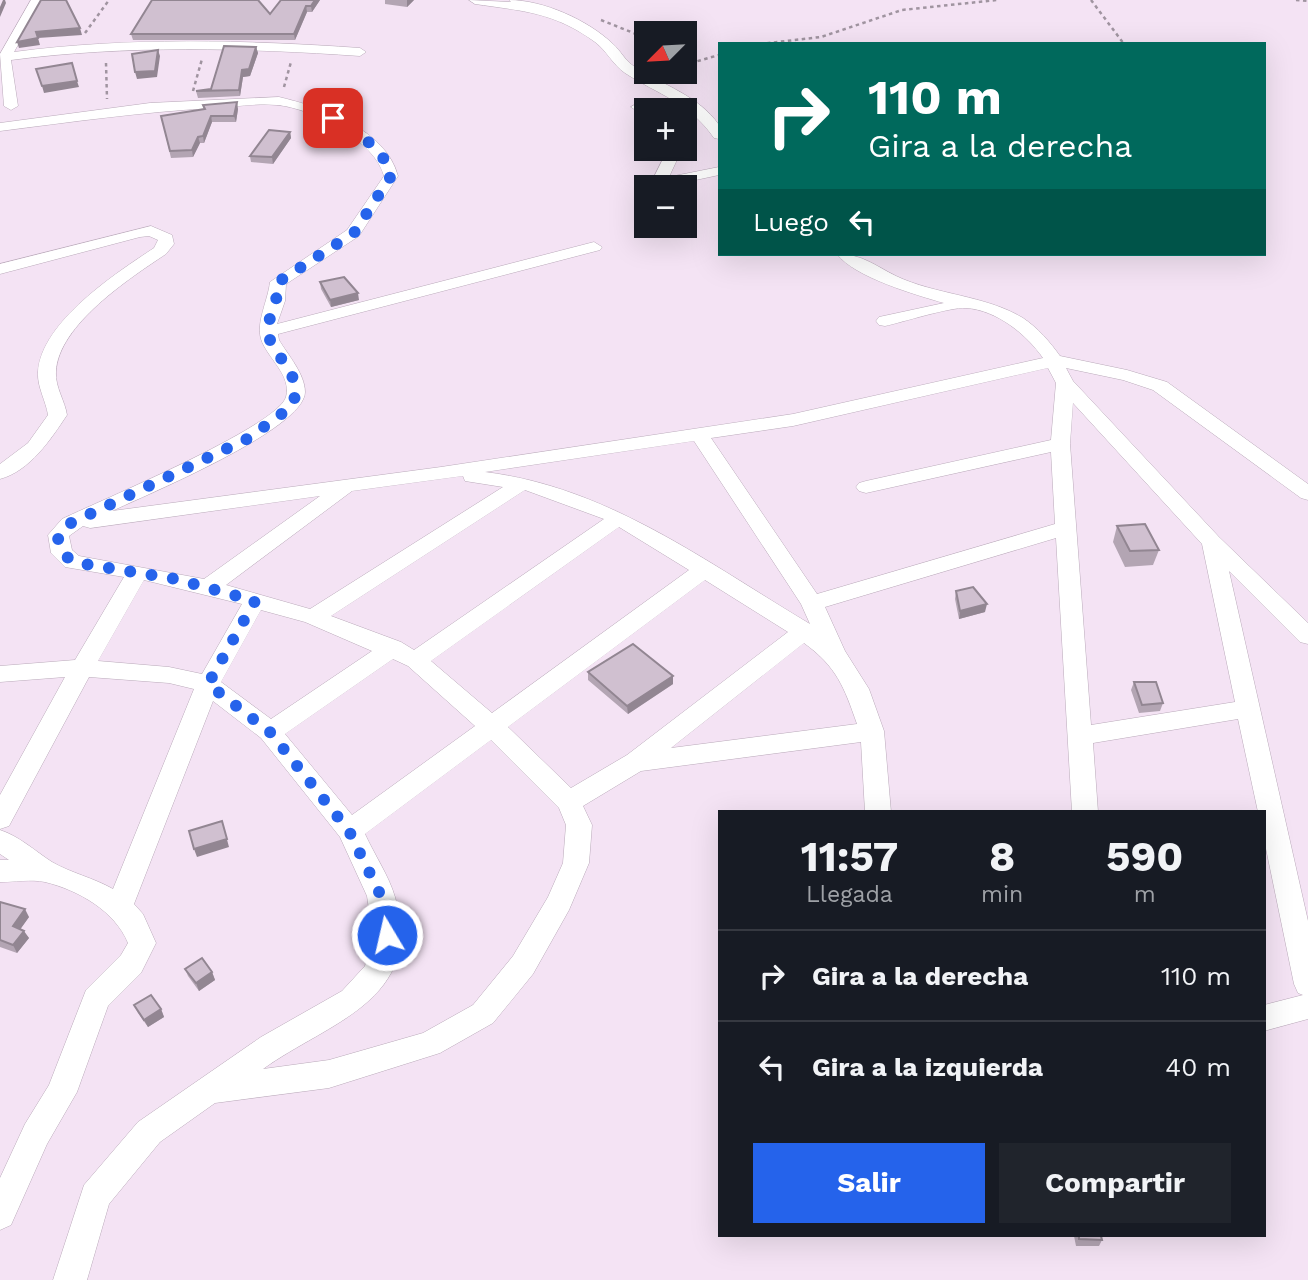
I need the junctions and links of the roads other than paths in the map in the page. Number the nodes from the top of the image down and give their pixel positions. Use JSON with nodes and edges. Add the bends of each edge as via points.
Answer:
{"nodes":[{"id":1,"x":37,"y":0,"type":"edge"},
{"id":2,"x":475,"y":0,"type":"edge"},
{"id":3,"x":515,"y":0,"type":"edge"},
{"id":4,"x":547,"y":6,"type":"edge"},
{"id":5,"x":360,"y":52,"type":"dead end"},
{"id":6,"x":3,"y":61,"type":"edge"},
{"id":7,"x":69,"y":64,"type":"edge"},
{"id":8,"x":11,"y":106,"type":"dead end"},
{"id":9,"x":0,"y":127,"type":"edge"},
{"id":10,"x":718,"y":134,"type":"edge"},
{"id":11,"x":718,"y":171,"type":"edge"},
{"id":12,"x":697,"y":176,"type":"edge"},
{"id":13,"x":594,"y":247,"type":"dead end"},
{"id":14,"x":849,"y":256,"type":"edge"},
{"id":15,"x":0,"y":269,"type":"edge"},
{"id":16,"x":971,"y":302,"type":"junction"},
{"id":17,"x":885,"y":321,"type":"dead end"},
{"id":18,"x":269,"y":331,"type":"junction"},
{"id":19,"x":1056,"y":361,"type":"junction"},
{"id":20,"x":1065,"y":383,"type":"junction"},
{"id":21,"x":699,"y":434,"type":"junction"},
{"id":22,"x":1060,"y":444,"type":"junction"},
{"id":23,"x":0,"y":473,"type":"edge"},
{"id":24,"x":442,"y":473,"type":"junction"},
{"id":25,"x":523,"y":483,"type":"junction"},
{"id":26,"x":345,"y":487,"type":"junction"},
{"id":27,"x":866,"y":487,"type":"dead end"},
{"id":28,"x":1308,"y":494,"type":"edge"},
{"id":29,"x":619,"y":518,"type":"junction"},
{"id":30,"x":69,"y":524,"type":"junction"},
{"id":31,"x":1066,"y":528,"type":"junction"},
{"id":32,"x":1212,"y":542,"type":"junction"},
{"id":33,"x":704,"y":570,"type":"junction"},
{"id":34,"x":138,"y":572,"type":"junction"},
{"id":35,"x":208,"y":586,"type":"junction"},
{"id":36,"x":255,"y":601,"type":"junction"},
{"id":37,"x":812,"y":603,"type":"junction"},
{"id":38,"x":313,"y":617,"type":"junction"},
{"id":39,"x":804,"y":631,"type":"junction"},
{"id":40,"x":1308,"y":636,"type":"edge"},
{"id":41,"x":393,"y":648,"type":"junction"},
{"id":42,"x":834,"y":653,"type":"junction"},
{"id":43,"x":416,"y":660,"type":"junction"},
{"id":44,"x":82,"y":668,"type":"junction"},
{"id":45,"x":0,"y":674,"type":"edge"},
{"id":46,"x":208,"y":684,"type":"junction"},
{"id":47,"x":1248,"y":709,"type":"junction"},
{"id":48,"x":490,"y":726,"type":"junction"},
{"id":49,"x":872,"y":731,"type":"junction"},
{"id":50,"x":270,"y":732,"type":"junction"},
{"id":51,"x":1080,"y":736,"type":"junction"},
{"id":52,"x":636,"y":762,"type":"junction"},
{"id":53,"x":569,"y":802,"type":"junction"},
{"id":54,"x":878,"y":810,"type":"edge"},
{"id":55,"x":1085,"y":810,"type":"edge"},
{"id":56,"x":0,"y":819,"type":"edge"},
{"id":57,"x":349,"y":831,"type":"junction"},
{"id":58,"x":0,"y":840,"type":"edge"},
{"id":59,"x":0,"y":871,"type":"edge"},
{"id":60,"x":44,"y":871,"type":"junction"},
{"id":61,"x":120,"y":906,"type":"junction"},
{"id":62,"x":1308,"y":984,"type":"edge"},
{"id":63,"x":1308,"y":1006,"type":"edge"},
{"id":64,"x":1266,"y":1017,"type":"edge"},
{"id":65,"x":209,"y":1090,"type":"junction"},
{"id":66,"x":0,"y":1214,"type":"edge"},
{"id":67,"x":70,"y":1280,"type":"edge"}],
"edges":[{"from":1,"to":6,"type":"street"},
{"from":2,"to":4,"type":"street"},
{"from":3,"to":4,"type":"street"},
{"from":4,"to":10,"type":"street","via":[[601,41],[629,70],[678,93]]},
{"from":5,"to":6,"type":"street","via":[[289,47],[74,48]]},
{"from":6,"to":7,"type":"street"},
{"from":6,"to":8,"type":"street"},
{"from":9,"to":18,"type":"street","via":[[189,105],[279,101],[342,124],[373,147],[391,176],[354,233],[278,282]]},
{"from":11,"to":12,"type":"street"},
{"from":13,"to":18,"type":"street"},
{"from":14,"to":16,"type":"street","via":[[902,284]]},
{"from":15,"to":23,"type":"street","via":[[139,232],[151,231],[166,238],[160,251],[102,292],[52,352],[47,371],[58,415],[35,447]]},
{"from":16,"to":17,"type":"street"},
{"from":16,"to":19,"type":"street","via":[[998,310],[1020,324]]},
{"from":18,"to":30,"type":"street","via":[[293,378],[296,394],[291,407],[249,438]]},
{"from":19,"to":20,"type":"street"},
{"from":19,"to":21,"type":"street","via":[[793,420]]},
{"from":19,"to":28,"type":"street","via":[[1160,386]]},
{"from":20,"to":22,"type":"street"},
{"from":20,"to":32,"type":"street"},
{"from":21,"to":24,"type":"street"},
{"from":21,"to":37,"type":"street"},
{"from":22,"to":27,"type":"street"},
{"from":22,"to":31,"type":"street"},
{"from":24,"to":25,"type":"street"},
{"from":24,"to":26,"type":"street"},
{"from":25,"to":29,"type":"street"},
{"from":25,"to":38,"type":"street"},
{"from":26,"to":30,"type":"street"},
{"from":26,"to":35,"type":"street"},
{"from":29,"to":33,"type":"street"},
{"from":29,"to":43,"type":"street"},
{"from":30,"to":34,"type":"street","via":[[58,535],[58,543],[73,562]]},
{"from":31,"to":37,"type":"street"},
{"from":31,"to":51,"type":"street"},
{"from":32,"to":40,"type":"street"},
{"from":32,"to":47,"type":"street"},
{"from":33,"to":39,"type":"street"},
{"from":33,"to":48,"type":"street"},
{"from":34,"to":35,"type":"street"},
{"from":34,"to":44,"type":"street"},
{"from":35,"to":36,"type":"street"},
{"from":36,"to":38,"type":"street"},
{"from":36,"to":46,"type":"street"},
{"from":37,"to":42,"type":"street"},
{"from":38,"to":41,"type":"street"},
{"from":39,"to":42,"type":"street"},
{"from":39,"to":52,"type":"street"},
{"from":41,"to":43,"type":"street"},
{"from":41,"to":50,"type":"street"},
{"from":42,"to":49,"type":"street","via":[[858,689]]},
{"from":43,"to":48,"type":"street"},
{"from":44,"to":45,"type":"street"},
{"from":44,"to":46,"type":"street","via":[[169,675]]},
{"from":44,"to":56,"type":"street"},
{"from":46,"to":50,"type":"street"},
{"from":46,"to":61,"type":"street"},
{"from":47,"to":51,"type":"street"},
{"from":47,"to":62,"type":"street"},
{"from":48,"to":53,"type":"street"},
{"from":48,"to":57,"type":"street"},
{"from":49,"to":52,"type":"street"},
{"from":49,"to":54,"type":"street"},
{"from":50,"to":57,"type":"street"},
{"from":51,"to":55,"type":"street"},
{"from":52,"to":53,"type":"street"},
{"from":53,"to":65,"type":"street","via":[[579,825],[576,863],[523,965],[483,1014],[430,1044],[329,1074]]},
{"from":57,"to":65,"type":"street","via":[[381,896],[387,935],[377,972],[352,1000],[271,1046]]},
{"from":58,"to":60,"type":"street"},
{"from":59,"to":60,"type":"street"},
{"from":60,"to":61,"type":"street","via":[[85,886]]},
{"from":61,"to":66,"type":"street","via":[[142,943],[131,964],[96,999],[62,1092],[36,1134]]},
{"from":63,"to":64,"type":"street"},
{"from":65,"to":67,"type":"street","via":[[149,1132],[96,1196]]}]}
